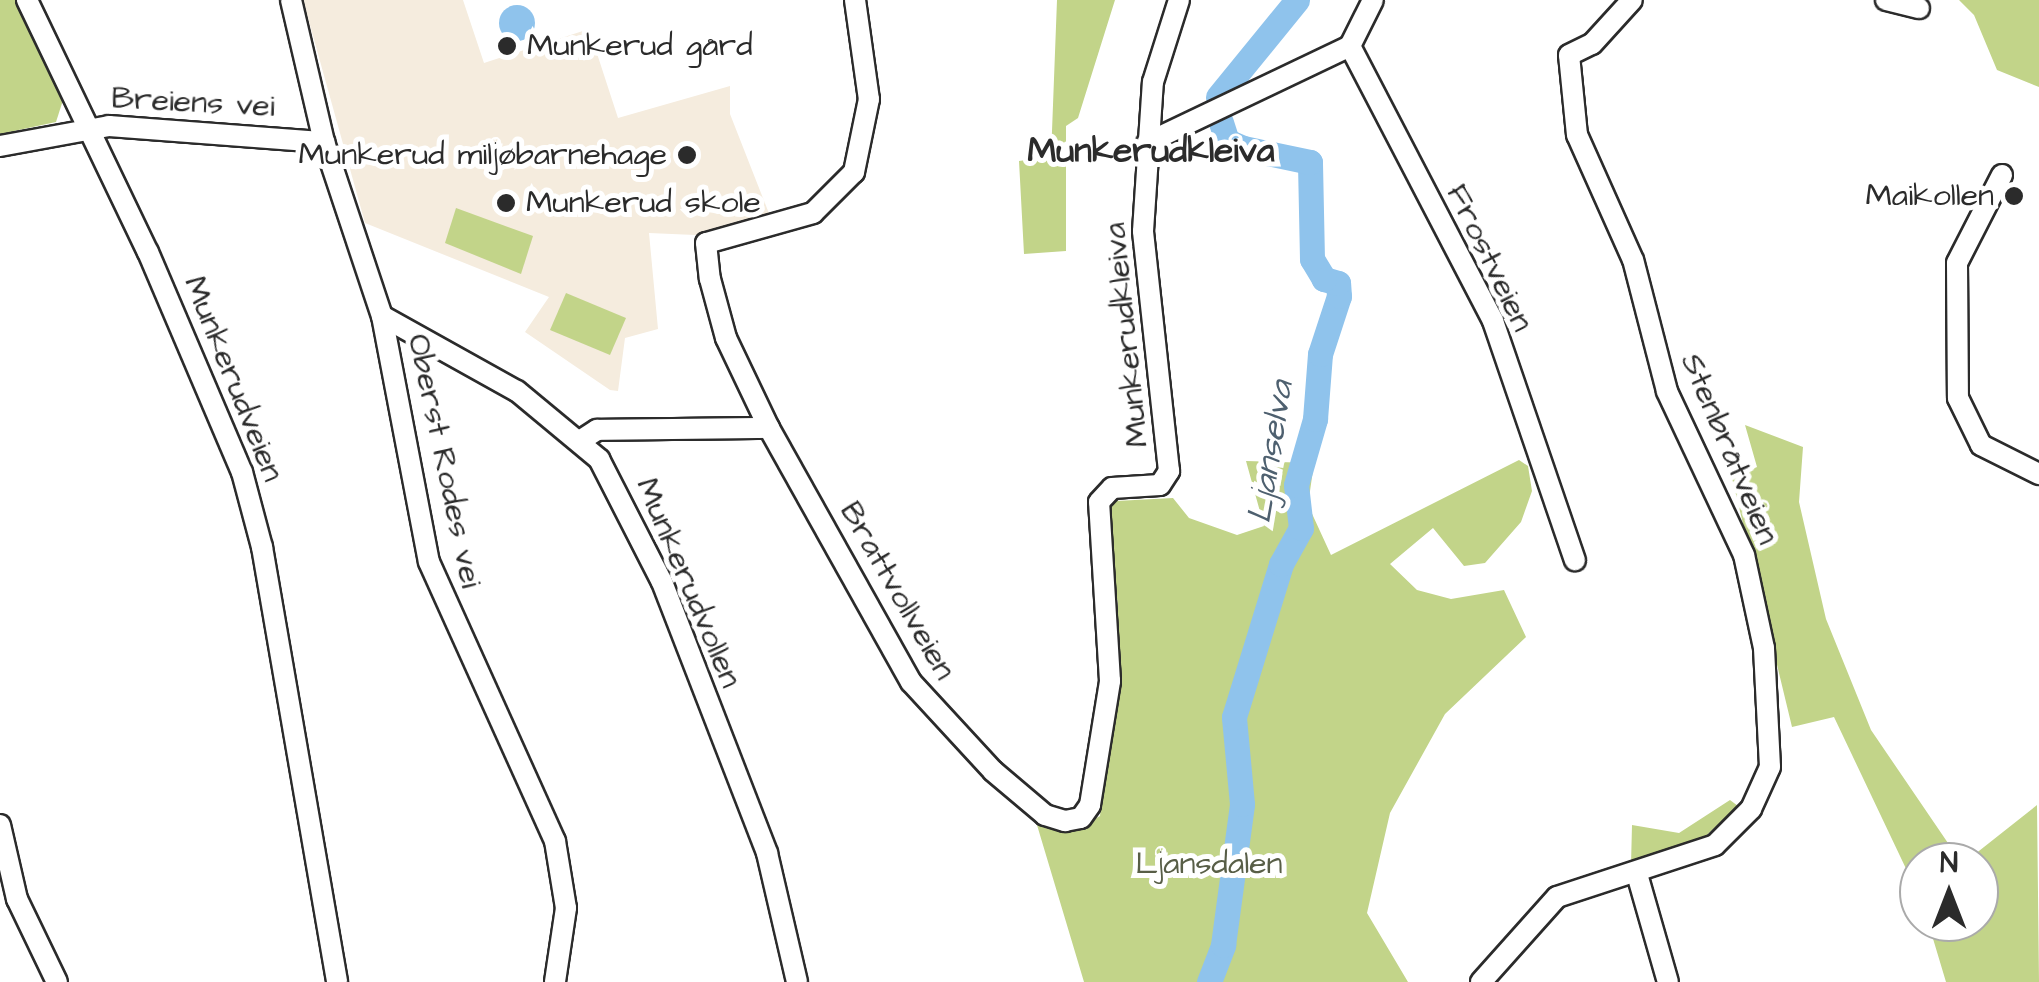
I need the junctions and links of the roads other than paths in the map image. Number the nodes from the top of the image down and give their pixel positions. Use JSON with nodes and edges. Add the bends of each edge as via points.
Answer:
{"nodes":[{"id":1,"x":27,"y":0,"type":"edge"},
{"id":2,"x":292,"y":0,"type":"edge"},
{"id":3,"x":854,"y":0,"type":"edge"},
{"id":4,"x":1178,"y":0,"type":"edge"},
{"id":5,"x":1373,"y":0,"type":"edge"},
{"id":6,"x":1632,"y":0,"type":"edge"},
{"id":7,"x":1886,"y":0,"type":"edge"},
{"id":8,"x":1919,"y":8,"type":"dead end"},
{"id":9,"x":1350,"y":46,"type":"junction"},
{"id":10,"x":87,"y":127,"type":"junction"},
{"id":11,"x":324,"y":142,"type":"junction"},
{"id":12,"x":1148,"y":142,"type":"junction"},
{"id":13,"x":0,"y":146,"type":"edge"},
{"id":14,"x":2002,"y":176,"type":"dead end"},
{"id":15,"x":382,"y":316,"type":"junction"},
{"id":16,"x":769,"y":428,"type":"junction"},
{"id":17,"x":583,"y":438,"type":"junction"},
{"id":18,"x":2039,"y":474,"type":"edge"},
{"id":19,"x":1160,"y":485,"type":"joint"},
{"id":20,"x":1575,"y":560,"type":"dead end"},
{"id":21,"x":0,"y":825,"type":"edge"},
{"id":22,"x":1637,"y":874,"type":"junction"},
{"id":23,"x":57,"y":982,"type":"edge"},
{"id":24,"x":337,"y":982,"type":"edge"},
{"id":25,"x":555,"y":982,"type":"edge"},
{"id":26,"x":797,"y":982,"type":"edge"},
{"id":27,"x":1481,"y":982,"type":"edge"},
{"id":28,"x":1668,"y":982,"type":"edge"}],
"edges":[{"from":1,"to":10,"type":"street","name":"Munkerudveien"},
{"from":2,"to":11,"type":"street","name":"Oberst Rodes vei"},
{"from":3,"to":16,"type":"street","name":"Brattvollveien","via":[[869,100],[854,172],[814,213],[706,243],[726,338]]},
{"from":4,"to":12,"type":"street","name":"Munkerudkleiva","via":[[1158,53]]},
{"from":5,"to":9,"type":"street"},
{"from":6,"to":22,"type":"street","name":"Stenbråtveien","via":[[1592,44],[1568,55],[1577,136],[1633,260],[1667,391],[1744,555],[1761,628],[1772,744],[1764,784],[1732,832],[1696,856]]},
{"from":7,"to":8,"type":"street"},
{"from":9,"to":12,"type":"street"},
{"from":9,"to":20,"type":"street","name":"Frostveien","via":[[1493,321]]},
{"from":10,"to":11,"type":"street","name":"Breiens vei","via":[[200,128]]},
{"from":10,"to":13,"type":"street","name":"Breiens vei"},
{"from":10,"to":24,"type":"street","name":"Munkerudveien","via":[[218,405],[252,505]]},
{"from":11,"to":15,"type":"street","name":"Oberst Rodes vei"},
{"from":12,"to":19,"type":"street","name":"Munkerudkleiva","via":[[1145,273],[1170,464]]},
{"from":14,"to":18,"type":"street","via":[[1958,264],[1958,398],[1981,444]]},
{"from":15,"to":17,"type":"street","name":"Munkerudvollen","via":[[461,356]]},
{"from":15,"to":25,"type":"street","name":"Oberst Rodes vei","via":[[434,578],[555,841],[566,908]]},
{"from":16,"to":17,"type":"street","via":[[598,430]]},
{"from":16,"to":19,"type":"street","name":"Brattvollveien","via":[[910,682],[993,771],[1058,821],[1080,818],[1090,805],[1111,660],[1099,502],[1112,488]]},
{"from":17,"to":26,"type":"street","name":"Munkerudvollen","via":[[662,582],[767,853]]},
{"from":21,"to":23,"type":"street","via":[[16,899]]},
{"from":22,"to":27,"type":"street","name":"Stenbråtveien","via":[[1557,897]]},
{"from":22,"to":28,"type":"street"}]}
